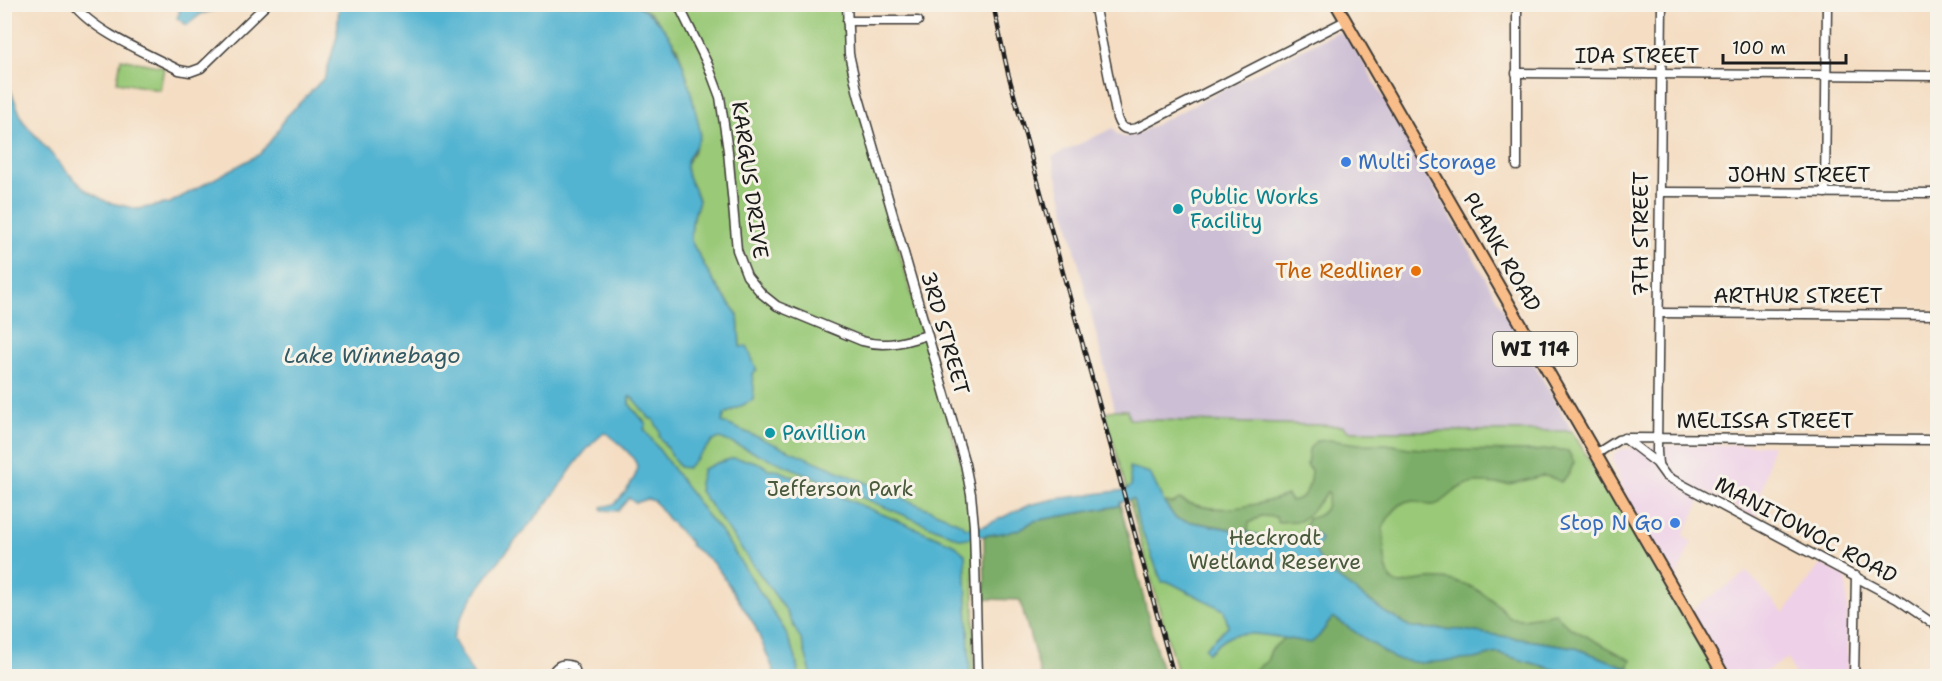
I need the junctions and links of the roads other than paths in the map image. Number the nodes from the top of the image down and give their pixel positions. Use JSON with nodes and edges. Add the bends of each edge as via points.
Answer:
{"nodes":[{"id":1,"x":73,"y":4,"type":"edge"},
{"id":2,"x":267,"y":4,"type":"edge"},
{"id":3,"x":678,"y":4,"type":"edge"},
{"id":4,"x":848,"y":4,"type":"edge"},
{"id":5,"x":1094,"y":4,"type":"edge"},
{"id":6,"x":1336,"y":4,"type":"edge"},
{"id":7,"x":1516,"y":4,"type":"edge"},
{"id":8,"x":1662,"y":4,"type":"edge"},
{"id":9,"x":1827,"y":4,"type":"edge"},
{"id":10,"x":847,"y":21,"type":"junction"},
{"id":11,"x":918,"y":21,"type":"dead end"},
{"id":12,"x":1346,"y":21,"type":"junction"},
{"id":13,"x":1516,"y":73,"type":"junction"},
{"id":14,"x":1661,"y":74,"type":"junction"},
{"id":15,"x":1826,"y":75,"type":"junction"},
{"id":16,"x":1938,"y":76,"type":"edge"},
{"id":17,"x":1517,"y":166,"type":"dead end"},
{"id":18,"x":1660,"y":192,"type":"junction"},
{"id":19,"x":1825,"y":193,"type":"junction"},
{"id":20,"x":1938,"y":194,"type":"edge"},
{"id":21,"x":1659,"y":313,"type":"junction"},
{"id":22,"x":1938,"y":315,"type":"edge"},
{"id":23,"x":927,"y":335,"type":"junction"},
{"id":24,"x":1624,"y":438,"type":"junction"},
{"id":25,"x":1657,"y":438,"type":"junction"},
{"id":26,"x":1938,"y":440,"type":"edge"},
{"id":27,"x":1596,"y":454,"type":"junction"},
{"id":28,"x":1658,"y":465,"type":"junction"},
{"id":29,"x":1856,"y":576,"type":"junction"},
{"id":30,"x":1938,"y":627,"type":"edge"},
{"id":31,"x":551,"y":676,"type":"edge"},
{"id":32,"x":576,"y":676,"type":"edge"},
{"id":33,"x":978,"y":676,"type":"edge"},
{"id":34,"x":1724,"y":676,"type":"edge"},
{"id":35,"x":1854,"y":676,"type":"edge"}],
"edges":[{"from":1,"to":2,"type":"street","via":[[108,33],[190,72],[201,68]]},
{"from":3,"to":23,"type":"street","name":"KARGUS DRIVE","via":[[720,97],[735,239],[747,276],[777,306],[862,341],[888,345]]},
{"from":4,"to":10,"type":"street","name":"3RD STREET"},
{"from":5,"to":12,"type":"street","via":[[1117,118],[1124,129],[1137,128]]},
{"from":6,"to":12,"type":"main road","name":"PLANK ROAD","number":"WI 114"},
{"from":7,"to":13,"type":"street"},
{"from":8,"to":14,"type":"street","name":"7TH STREET"},
{"from":9,"to":15,"type":"street"},
{"from":10,"to":11,"type":"street"},
{"from":10,"to":23,"type":"street","name":"3RD STREET","via":[[858,94]]},
{"from":12,"to":27,"type":"main road","name":"PLANK ROAD","number":"WI 114"},
{"from":13,"to":14,"type":"street","name":"IDA STREET"},
{"from":13,"to":17,"type":"street"},
{"from":14,"to":15,"type":"street","name":"IDA STREET"},
{"from":14,"to":18,"type":"street","name":"7TH STREET"},
{"from":15,"to":16,"type":"street","name":"IDA STREET"},
{"from":15,"to":19,"type":"street"},
{"from":18,"to":19,"type":"street","name":"JOHN STREET"},
{"from":18,"to":21,"type":"street","name":"7TH STREET"},
{"from":19,"to":20,"type":"street","name":"JOHN STREET"},
{"from":21,"to":22,"type":"street","name":"ARTHUR STREET"},
{"from":21,"to":25,"type":"street","name":"7TH STREET"},
{"from":23,"to":33,"type":"street","name":"3RD STREET","via":[[971,494]]},
{"from":24,"to":25,"type":"street","name":"MELISSA STREET"},
{"from":24,"to":27,"type":"street","name":"MELISSA STREET"},
{"from":24,"to":28,"type":"street","name":"MANITOWOC ROAD"},
{"from":25,"to":26,"type":"street","name":"MELISSA STREET"},
{"from":25,"to":28,"type":"street","name":"7TH STREET"},
{"from":27,"to":34,"type":"main road","name":"PLANK ROAD","number":"WI 114"},
{"from":28,"to":29,"type":"street","name":"MANITOWOC ROAD","via":[[1666,476]]},
{"from":29,"to":30,"type":"street","name":"MANITOWOC ROAD"},
{"from":29,"to":35,"type":"street"},
{"from":31,"to":32,"type":"street","via":[[561,665],[572,666]]}]}
